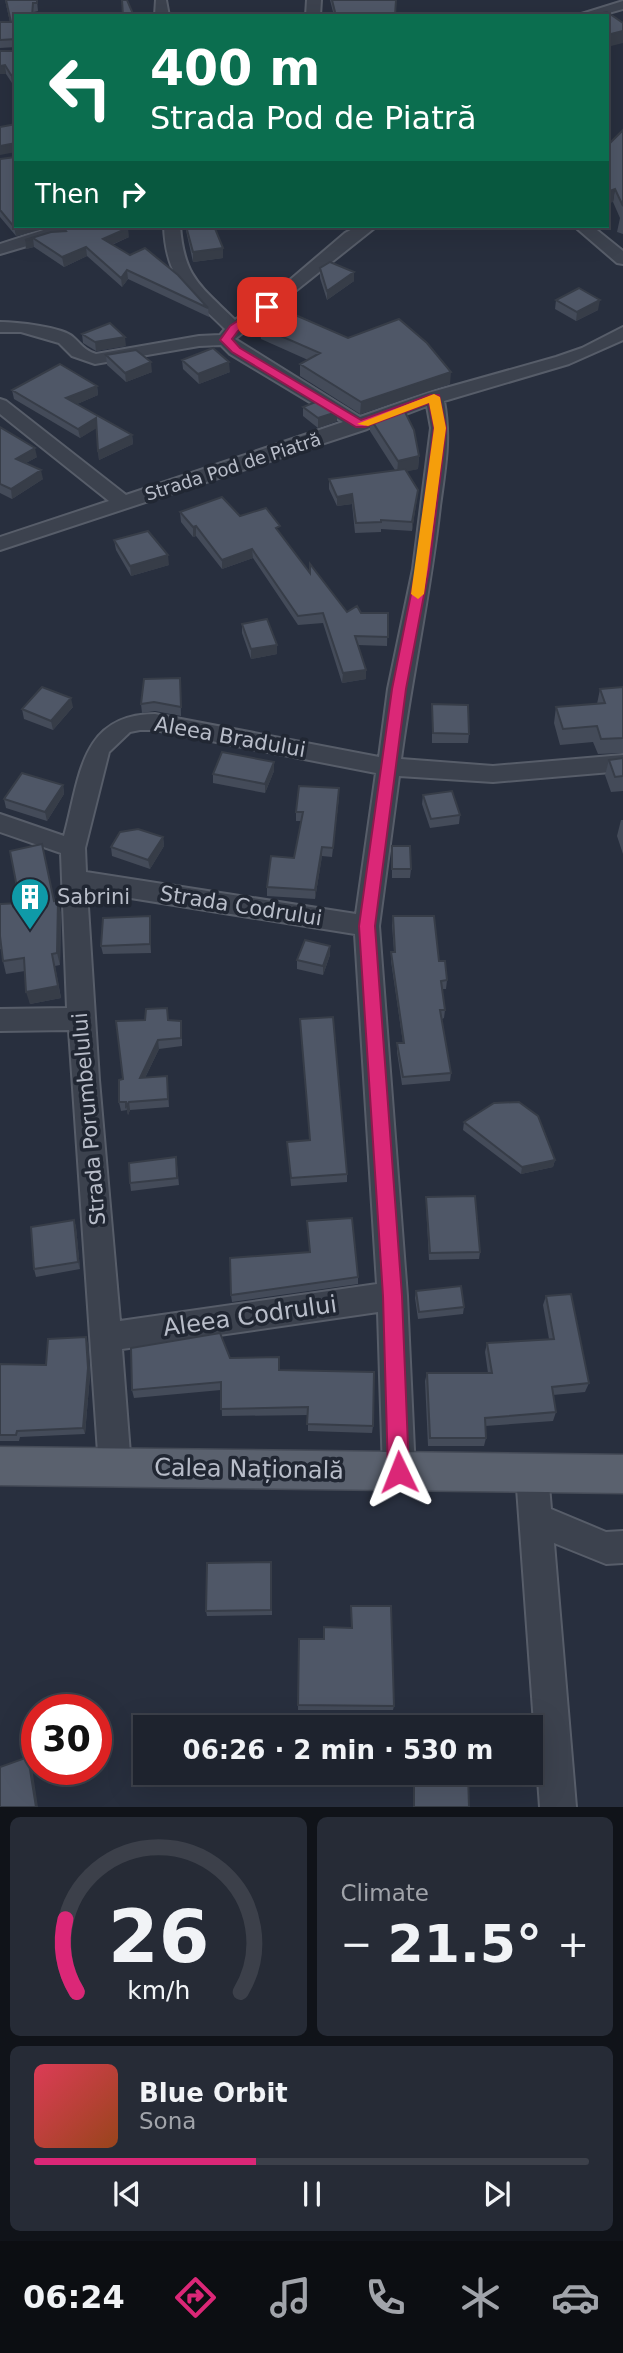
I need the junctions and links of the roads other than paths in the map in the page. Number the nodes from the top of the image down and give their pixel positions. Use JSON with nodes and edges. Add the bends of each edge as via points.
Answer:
{"nodes":[{"id":1,"x":623,"y":5,"type":"edge"},
{"id":2,"x":589,"y":14,"type":"edge"},
{"id":3,"x":69,"y":228,"type":"edge"},
{"id":4,"x":172,"y":228,"type":"edge"},
{"id":5,"x":366,"y":228,"type":"edge"},
{"id":6,"x":584,"y":228,"type":"edge"},
{"id":7,"x":0,"y":249,"type":"edge"},
{"id":8,"x":623,"y":259,"type":"edge"},
{"id":9,"x":0,"y":327,"type":"edge"},
{"id":10,"x":623,"y":332,"type":"edge"},
{"id":11,"x":230,"y":334,"type":"junction"},
{"id":12,"x":434,"y":397,"type":"junction"},
{"id":13,"x":0,"y":405,"type":"edge"},
{"id":14,"x":360,"y":425,"type":"junction"},
{"id":15,"x":124,"y":503,"type":"junction"},
{"id":16,"x":0,"y":544,"type":"edge"},
{"id":17,"x":623,"y":763,"type":"edge"},
{"id":18,"x":389,"y":767,"type":"junction"},
{"id":19,"x":0,"y":823,"type":"edge"},
{"id":20,"x":73,"y":848,"type":"junction"},
{"id":21,"x":74,"y":880,"type":"junction"},
{"id":22,"x":367,"y":926,"type":"junction"},
{"id":23,"x":80,"y":1018,"type":"junction"},
{"id":24,"x":0,"y":1020,"type":"edge"},
{"id":25,"x":392,"y":1296,"type":"junction"},
{"id":26,"x":107,"y":1338,"type":"junction"},
{"id":27,"x":0,"y":1466,"type":"edge"},
{"id":28,"x":115,"y":1467,"type":"junction"},
{"id":29,"x":399,"y":1472,"type":"junction"},
{"id":30,"x":532,"y":1474,"type":"junction"},
{"id":31,"x":623,"y":1474,"type":"edge"},
{"id":32,"x":535,"y":1520,"type":"junction"},
{"id":33,"x":623,"y":1547,"type":"edge"},
{"id":34,"x":558,"y":1807,"type":"edge"}],
"edges":[{"from":1,"to":2,"type":"street"},
{"from":3,"to":7,"type":"street"},
{"from":4,"to":11,"type":"street","via":[[184,279]]},
{"from":5,"to":11,"type":"street"},
{"from":6,"to":8,"type":"street"},
{"from":9,"to":11,"type":"street","via":[[21,327],[66,339],[80,355],[95,359]]},
{"from":10,"to":12,"type":"street","name":"Strada Pod de Piatră","via":[[582,353]]},
{"from":11,"to":14,"type":"street","via":[[236,350]]},
{"from":12,"to":14,"type":"street","name":"Strada Pod de Piatră"},
{"from":12,"to":18,"type":"street","via":[[440,428],[423,569]]},
{"from":13,"to":15,"type":"street"},
{"from":14,"to":15,"type":"street","name":"Strada Pod de Piatră"},
{"from":15,"to":16,"type":"street","name":"Strada Pod de Piatră"},
{"from":17,"to":18,"type":"street","name":"Aleea Bradului","via":[[493,774]]},
{"from":18,"to":20,"type":"street","name":"Aleea Bradului","via":[[155,722],[123,726],[99,748]]},
{"from":18,"to":22,"type":"street"},
{"from":19,"to":20,"type":"street"},
{"from":20,"to":21,"type":"street","name":"Strada Porumbelului"},
{"from":21,"to":22,"type":"street","name":"Strada Codrului"},
{"from":21,"to":23,"type":"street","name":"Strada Porumbelului"},
{"from":22,"to":25,"type":"street"},
{"from":23,"to":24,"type":"street"},
{"from":23,"to":26,"type":"street","name":"Strada Porumbelului"},
{"from":25,"to":26,"type":"street","name":"Aleea Codrului"},
{"from":25,"to":29,"type":"street"},
{"from":26,"to":28,"type":"street","name":"Strada Porumbelului"},
{"from":27,"to":28,"type":"main road","name":"Calea Națională"},
{"from":28,"to":29,"type":"main road","name":"Calea Națională"},
{"from":29,"to":30,"type":"main road","name":"Calea Națională"},
{"from":30,"to":31,"type":"main road","name":"Calea Națională"},
{"from":30,"to":32,"type":"street"},
{"from":32,"to":33,"type":"street","via":[[606,1548]]},
{"from":32,"to":34,"type":"street"}]}
